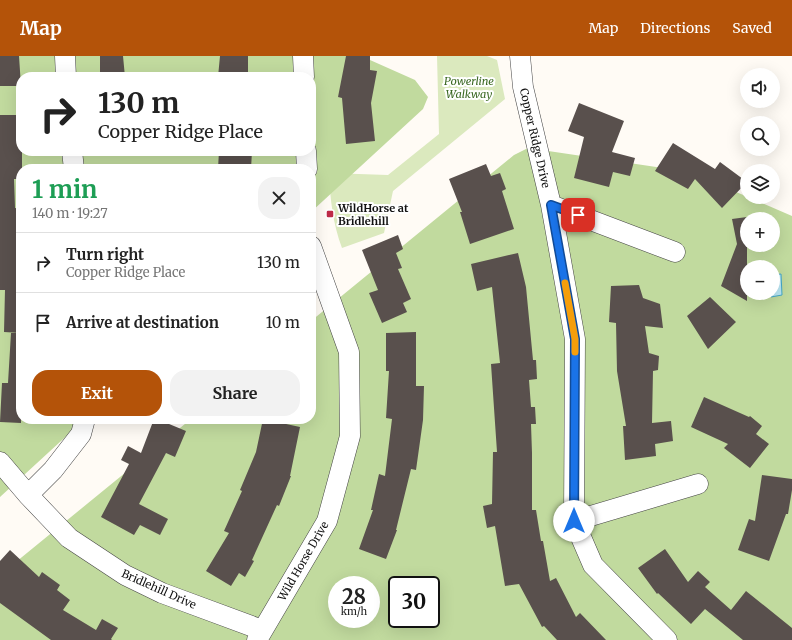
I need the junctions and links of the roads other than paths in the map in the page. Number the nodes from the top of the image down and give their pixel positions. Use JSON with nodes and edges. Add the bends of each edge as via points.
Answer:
{"nodes":[{"id":1,"x":65,"y":56,"type":"edge"},
{"id":2,"x":303,"y":56,"type":"edge"},
{"id":3,"x":520,"y":56,"type":"edge"},
{"id":4,"x":66,"y":72,"type":"edge"},
{"id":5,"x":304,"y":72,"type":"edge"},
{"id":6,"x":551,"y":205,"type":"junction"},
{"id":7,"x":675,"y":252,"type":"dead end"},
{"id":8,"x":316,"y":260,"type":"edge"},
{"id":9,"x":84,"y":424,"type":"edge"},
{"id":10,"x":0,"y":462,"type":"edge"},
{"id":11,"x":698,"y":484,"type":"dead end"},
{"id":12,"x":28,"y":495,"type":"junction"},
{"id":13,"x":574,"y":521,"type":"junction"},
{"id":14,"x":260,"y":635,"type":"edge"},
{"id":15,"x":667,"y":640,"type":"edge"}],
"edges":[{"from":1,"to":4,"type":"street"},
{"from":2,"to":5,"type":"street"},
{"from":3,"to":6,"type":"street","name":"Copper Ridge Drive","via":[[522,87]]},
{"from":6,"to":7,"type":"street"},
{"from":6,"to":13,"type":"street","name":"Copper Ridge Drive","via":[[575,339]]},
{"from":8,"to":14,"type":"street","name":"Wild Horse Drive","via":[[349,352],[350,436],[327,521]]},
{"from":9,"to":12,"type":"street","via":[[81,434],[53,470]]},
{"from":10,"to":12,"type":"street","name":"Bridlehill Drive"},
{"from":11,"to":13,"type":"street"},
{"from":12,"to":14,"type":"street","name":"Bridlehill Drive","via":[[68,538],[124,575]]},
{"from":13,"to":15,"type":"street","name":"Copper Ridge Drive","via":[[593,564]]}]}
